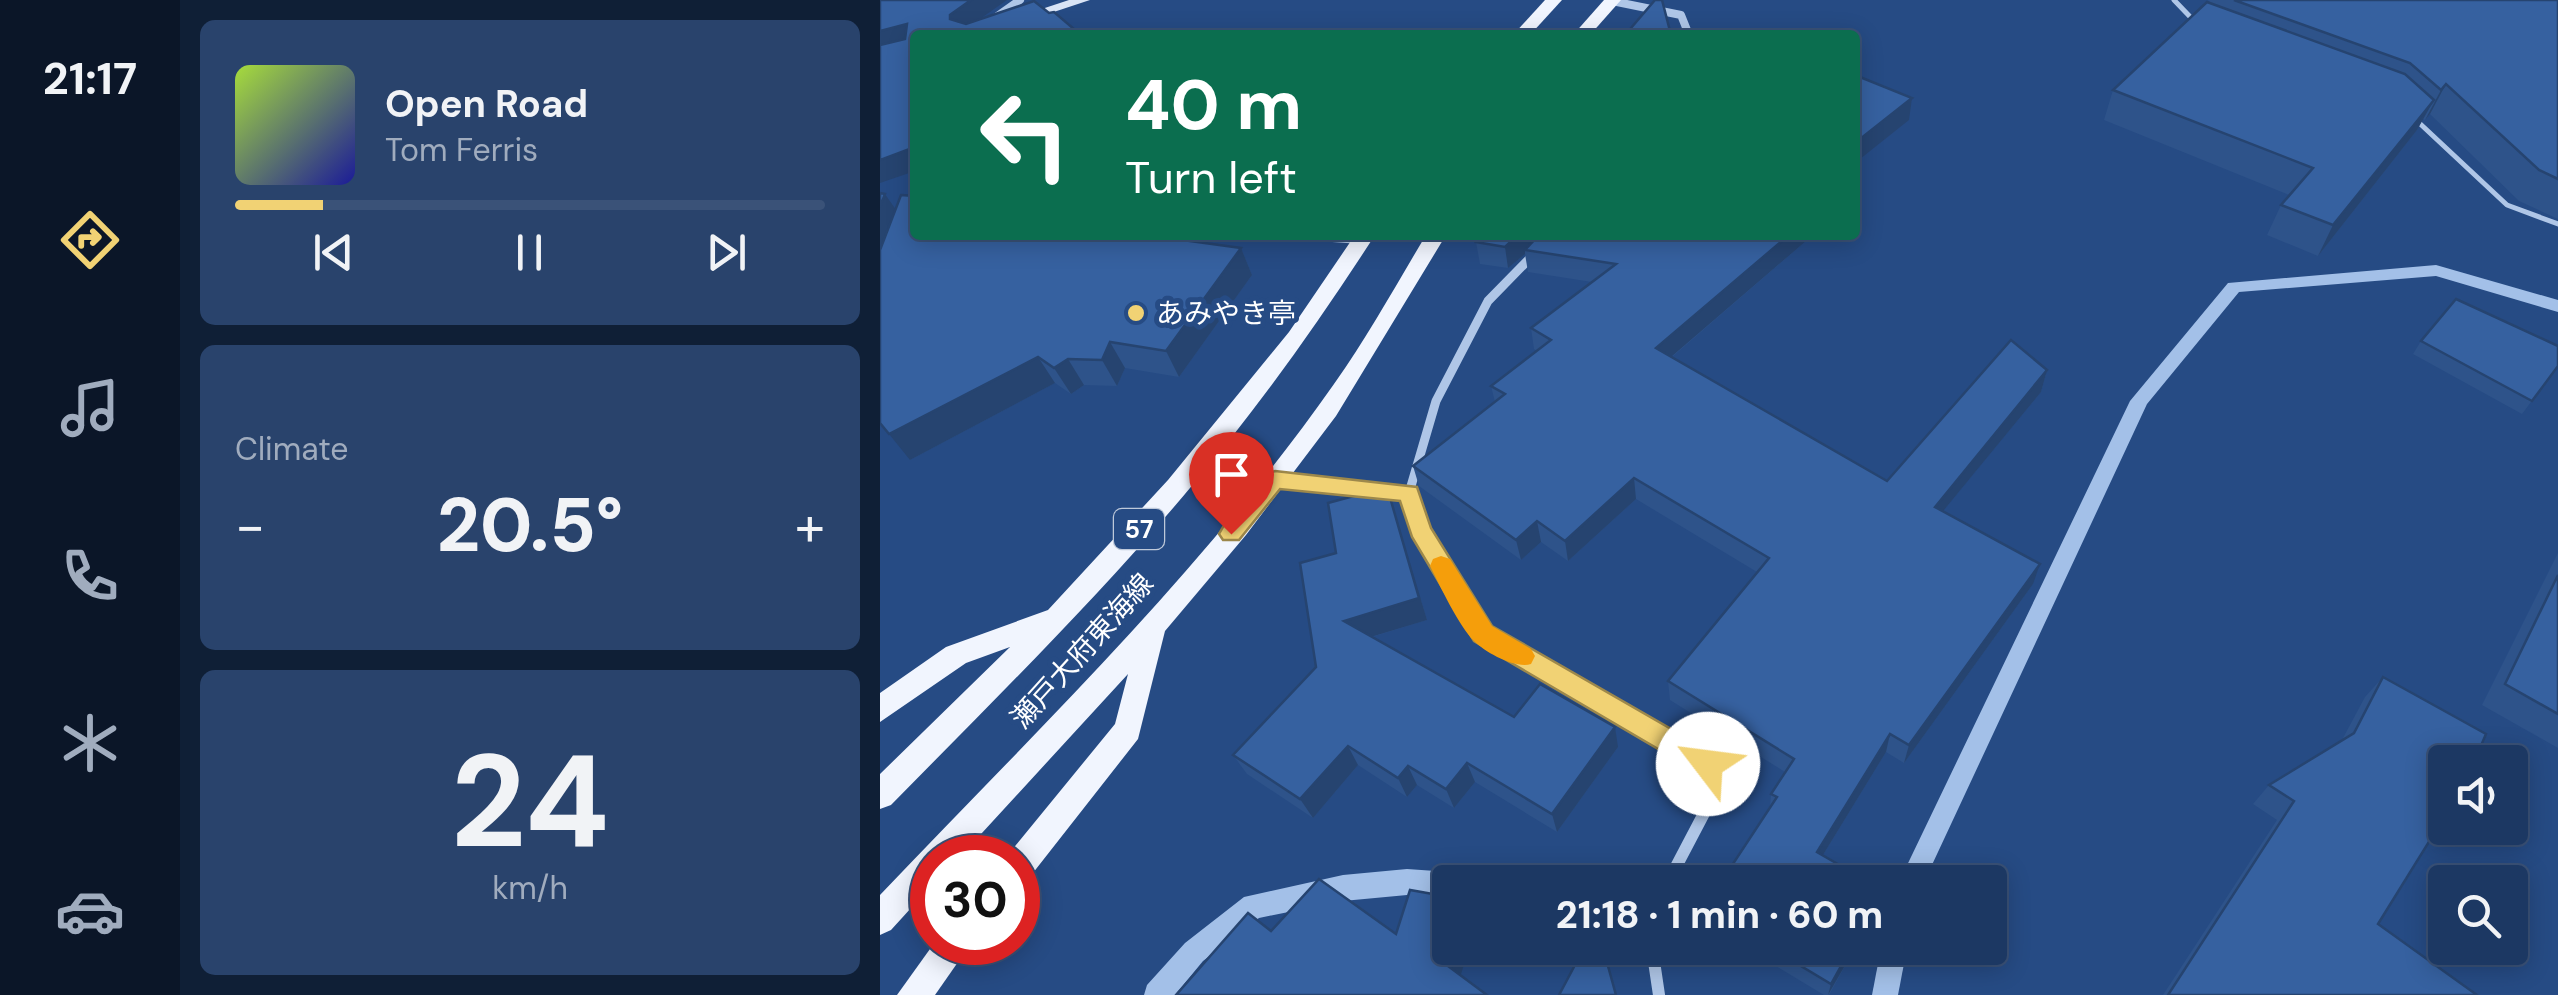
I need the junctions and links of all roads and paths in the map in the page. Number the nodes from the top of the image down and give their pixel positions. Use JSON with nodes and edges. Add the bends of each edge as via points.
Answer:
{"nodes":[{"id":1,"x":1020,"y":0,"type":"edge"},
{"id":2,"x":1083,"y":0,"type":"edge"},
{"id":3,"x":1554,"y":0,"type":"edge"},
{"id":4,"x":2174,"y":0,"type":"edge"},
{"id":5,"x":1612,"y":1,"type":"edge"},
{"id":6,"x":2200,"y":27,"type":"edge"},
{"id":7,"x":980,"y":30,"type":"edge"},
{"id":8,"x":989,"y":30,"type":"edge"},
{"id":9,"x":1525,"y":30,"type":"edge"},
{"id":10,"x":1586,"y":30,"type":"edge"},
{"id":11,"x":1687,"y":30,"type":"edge"},
{"id":12,"x":2408,"y":113,"type":"edge"},
{"id":13,"x":2558,"y":224,"type":"edge"},
{"id":14,"x":1362,"y":240,"type":"edge"},
{"id":15,"x":1433,"y":240,"type":"edge"},
{"id":16,"x":1548,"y":240,"type":"edge"},
{"id":17,"x":1275,"y":480,"type":"junction"},
{"id":18,"x":1409,"y":494,"type":"junction"},
{"id":19,"x":1058,"y":617,"type":"junction"},
{"id":20,"x":1152,"y":631,"type":"junction"},
{"id":21,"x":880,"y":709,"type":"edge"},
{"id":22,"x":880,"y":796,"type":"edge"},
{"id":23,"x":960,"y":835,"type":"edge"},
{"id":24,"x":1040,"y":840,"type":"edge"},
{"id":25,"x":1677,"y":865,"type":"edge"},
{"id":26,"x":910,"y":887,"type":"edge"},
{"id":27,"x":880,"y":919,"type":"edge"},
{"id":28,"x":938,"y":965,"type":"edge"},
{"id":29,"x":1655,"y":965,"type":"edge"},
{"id":30,"x":914,"y":995,"type":"edge"},
{"id":31,"x":1659,"y":995,"type":"edge"}],
"edges":[{"from":1,"to":7,"type":"street"},
{"from":2,"to":8,"type":"street"},
{"from":3,"to":9,"type":"main road"},
{"from":4,"to":6,"type":"lane"},
{"from":5,"to":10,"type":"main road"},
{"from":5,"to":11,"type":"street","via":[[1681,15]]},
{"from":12,"to":13,"type":"lane","via":[[2507,206]]},
{"from":14,"to":19,"type":"main road","name":"瀬戸大府東海線","number":"57","via":[[1297,337],[1189,472]]},
{"from":15,"to":17,"type":"main road","name":"瀬戸大府東海線","via":[[1331,407]]},
{"from":16,"to":18,"type":"street","via":[[1488,301],[1436,401]]},
{"from":17,"to":18,"type":"street"},
{"from":17,"to":20,"type":"main road","name":"瀬戸大府東海線"},
{"from":18,"to":25,"type":"street","via":[[1420,530],[1483,634],[1708,764],[1710,802]]},
{"from":19,"to":21,"type":"main road","via":[[956,656]]},
{"from":19,"to":22,"type":"main road","name":"瀬戸大府東海線","number":"57"},
{"from":20,"to":23,"type":"main road","name":"瀬戸大府東海線"},
{"from":20,"to":24,"type":"main road","via":[[1128,730]]},
{"from":26,"to":27,"type":"main road"},
{"from":28,"to":30,"type":"main road"},
{"from":29,"to":31,"type":"street"}]}
